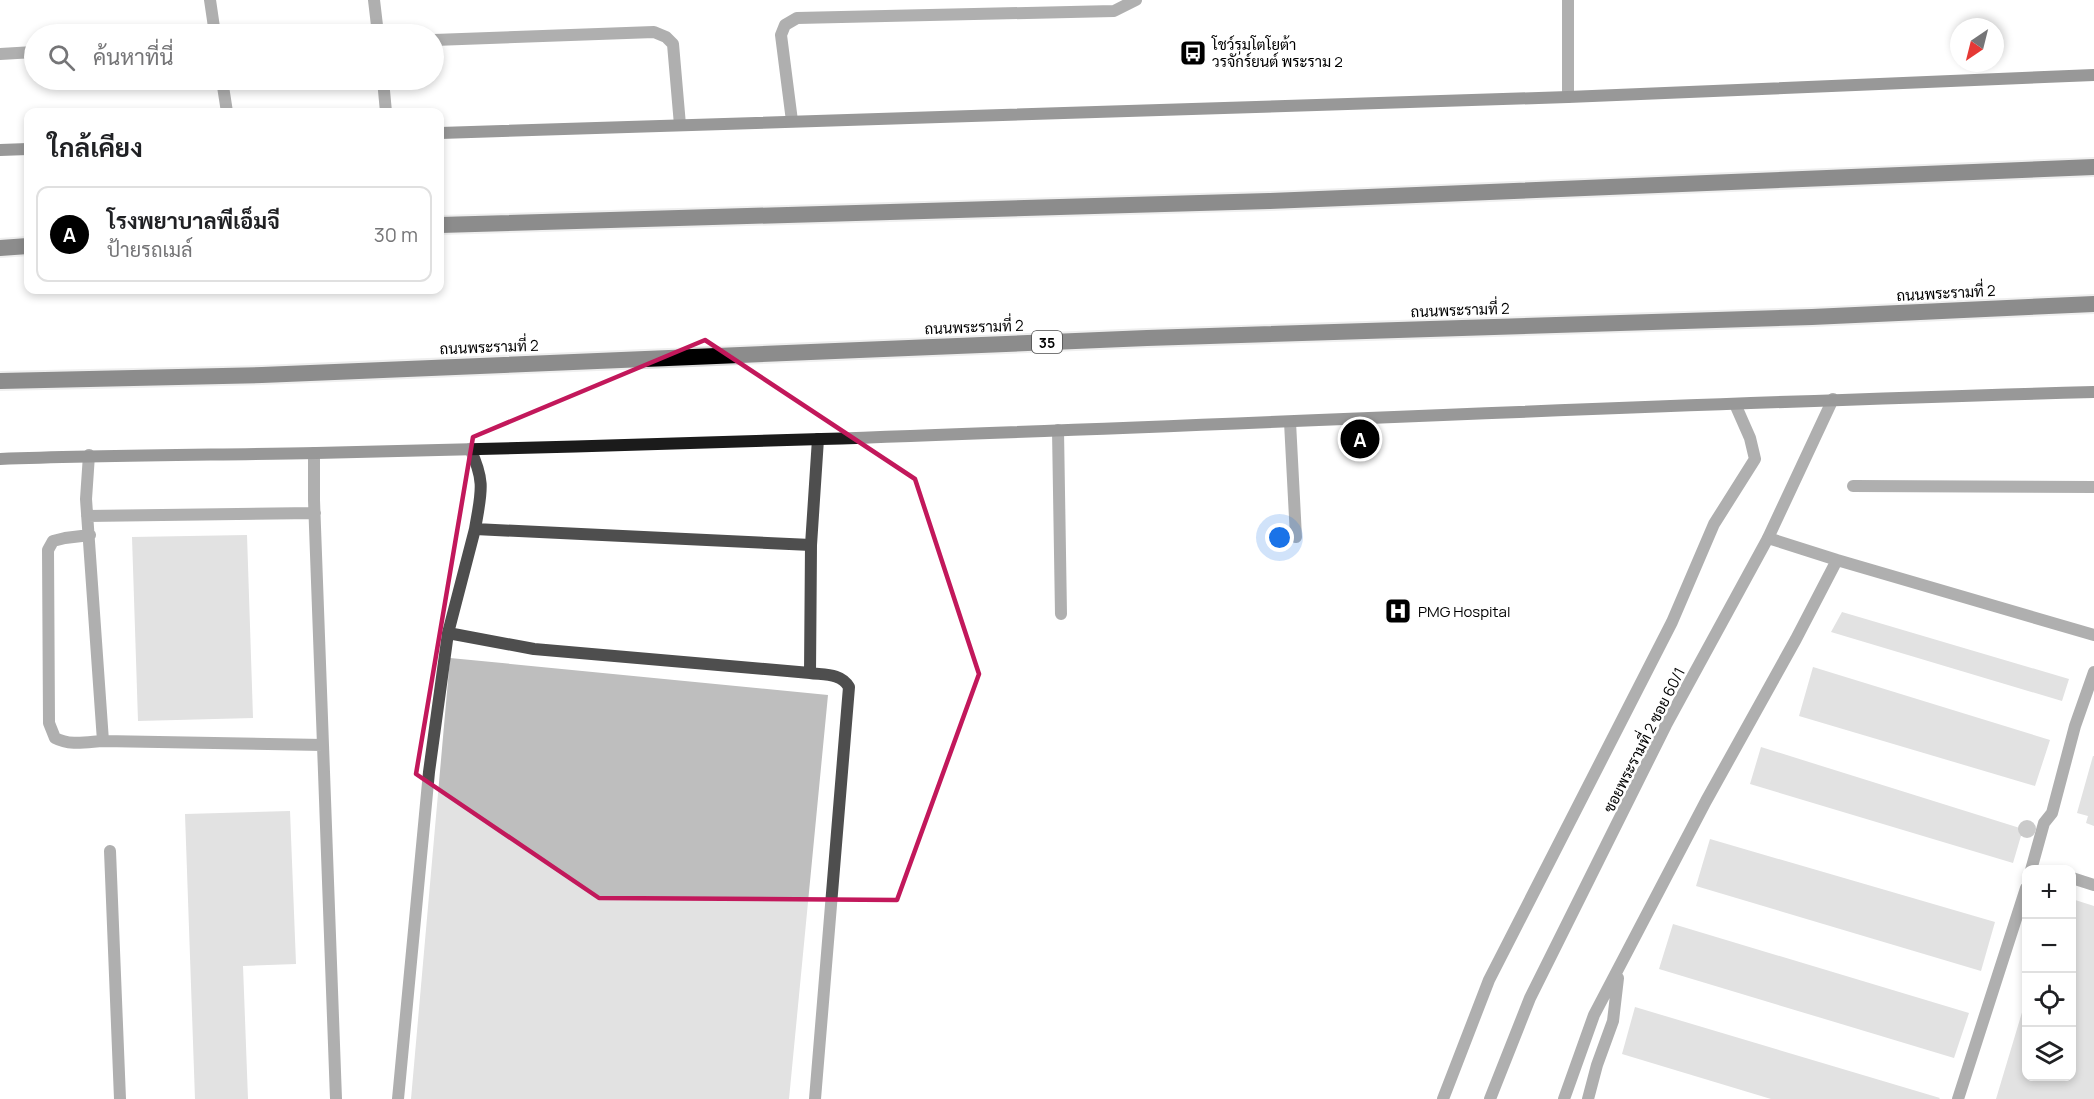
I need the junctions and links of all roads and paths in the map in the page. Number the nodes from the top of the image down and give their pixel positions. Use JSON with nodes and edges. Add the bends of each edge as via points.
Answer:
{"nodes":[{"id":1,"x":210,"y":0,"type":"edge"},
{"id":2,"x":374,"y":0,"type":"edge"},
{"id":3,"x":1136,"y":0,"type":"edge"},
{"id":4,"x":1568,"y":0,"type":"edge"},
{"id":5,"x":214,"y":24,"type":"edge"},
{"id":6,"x":377,"y":24,"type":"edge"},
{"id":7,"x":444,"y":40,"type":"edge"},
{"id":8,"x":24,"y":53,"type":"edge"},
{"id":9,"x":0,"y":54,"type":"edge"},
{"id":10,"x":2094,"y":75,"type":"edge"},
{"id":11,"x":224,"y":90,"type":"edge"},
{"id":12,"x":384,"y":90,"type":"edge"},
{"id":13,"x":1568,"y":97,"type":"junction"},
{"id":14,"x":226,"y":108,"type":"edge"},
{"id":15,"x":386,"y":108,"type":"edge"},
{"id":16,"x":792,"y":121,"type":"junction"},
{"id":17,"x":680,"y":125,"type":"junction"},
{"id":18,"x":444,"y":133,"type":"edge"},
{"id":19,"x":24,"y":149,"type":"edge"},
{"id":20,"x":0,"y":150,"type":"edge"},
{"id":21,"x":2094,"y":167,"type":"edge"},
{"id":22,"x":444,"y":225,"type":"edge"},
{"id":23,"x":24,"y":246,"type":"edge"},
{"id":24,"x":0,"y":248,"type":"edge"},
{"id":25,"x":2094,"y":304,"type":"edge"},
{"id":26,"x":0,"y":381,"type":"edge"},
{"id":27,"x":2094,"y":392,"type":"edge"},
{"id":28,"x":1833,"y":399,"type":"junction"},
{"id":29,"x":1735,"y":404,"type":"junction"},
{"id":30,"x":1290,"y":422,"type":"junction"},
{"id":31,"x":1058,"y":430,"type":"junction"},
{"id":32,"x":818,"y":439,"type":"junction"},
{"id":33,"x":470,"y":449,"type":"junction"},
{"id":34,"x":314,"y":453,"type":"junction"},
{"id":35,"x":89,"y":455,"type":"junction"},
{"id":36,"x":0,"y":459,"type":"edge"},
{"id":37,"x":1853,"y":486,"type":"dead end"},
{"id":38,"x":2094,"y":487,"type":"edge"},
{"id":39,"x":315,"y":513,"type":"junction"},
{"id":40,"x":87,"y":516,"type":"junction"},
{"id":41,"x":475,"y":529,"type":"junction"},
{"id":42,"x":90,"y":535,"type":"junction"},
{"id":43,"x":1296,"y":537,"type":"dead end"},
{"id":44,"x":1768,"y":538,"type":"junction"},
{"id":45,"x":811,"y":545,"type":"junction"},
{"id":46,"x":1837,"y":560,"type":"junction"},
{"id":47,"x":1061,"y":614,"type":"dead end"},
{"id":48,"x":448,"y":633,"type":"junction"},
{"id":49,"x":2094,"y":635,"type":"edge"},
{"id":50,"x":2094,"y":672,"type":"edge"},
{"id":51,"x":810,"y":673,"type":"junction"},
{"id":52,"x":103,"y":741,"type":"junction"},
{"id":53,"x":323,"y":745,"type":"junction"},
{"id":54,"x":110,"y":851,"type":"dead end"},
{"id":55,"x":2037,"y":865,"type":"edge"},
{"id":56,"x":2076,"y":879,"type":"edge"},
{"id":57,"x":2094,"y":885,"type":"edge"},
{"id":58,"x":2022,"y":900,"type":"edge"},
{"id":59,"x":1619,"y":970,"type":"junction"},
{"id":60,"x":1497,"y":1082,"type":"junction"},
{"id":61,"x":120,"y":1099,"type":"edge"},
{"id":62,"x":336,"y":1099,"type":"edge"},
{"id":63,"x":398,"y":1099,"type":"edge"},
{"id":64,"x":815,"y":1099,"type":"edge"},
{"id":65,"x":1443,"y":1099,"type":"edge"},
{"id":66,"x":1490,"y":1099,"type":"edge"},
{"id":67,"x":1496,"y":1099,"type":"edge"},
{"id":68,"x":1564,"y":1099,"type":"edge"},
{"id":69,"x":1588,"y":1099,"type":"edge"},
{"id":70,"x":1958,"y":1099,"type":"edge"}],
"edges":[{"from":1,"to":5,"type":"street"},
{"from":2,"to":6,"type":"street"},
{"from":3,"to":16,"type":"street","via":[[1114,11],[797,18],[785,25],[781,35]]},
{"from":4,"to":13,"type":"street"},
{"from":7,"to":17,"type":"street","via":[[654,32],[673,44]]},
{"from":8,"to":9,"type":"street"},
{"from":10,"to":13,"type":"main road"},
{"from":11,"to":14,"type":"street"},
{"from":12,"to":15,"type":"street"},
{"from":13,"to":16,"type":"main road"},
{"from":16,"to":17,"type":"main road"},
{"from":17,"to":18,"type":"main road"},
{"from":19,"to":20,"type":"main road"},
{"from":21,"to":22,"type":"highway","via":[[1269,201]]},
{"from":23,"to":24,"type":"highway"},
{"from":25,"to":26,"type":"highway","name":"ถนนพระรามที่ 2","number":"35","via":[[1111,339],[262,375]]},
{"from":27,"to":28,"type":"main road"},
{"from":28,"to":29,"type":"main road"},
{"from":28,"to":44,"type":"street","name":"ซอยพระรามที่ 2 ซอย 60/1"},
{"from":29,"to":30,"type":"main road"},
{"from":29,"to":65,"type":"street","name":"ซอยพระรามที่ 2 ซอย 60/1","via":[[1755,459],[1714,524],[1672,622],[1489,980]]},
{"from":30,"to":31,"type":"main road"},
{"from":30,"to":43,"type":"street"},
{"from":31,"to":32,"type":"main road"},
{"from":31,"to":47,"type":"street"},
{"from":32,"to":33,"type":"main road"},
{"from":32,"to":45,"type":"street"},
{"from":33,"to":34,"type":"main road"},
{"from":33,"to":41,"type":"street","via":[[480,469],[482,493]]},
{"from":34,"to":35,"type":"main road"},
{"from":34,"to":39,"type":"street"},
{"from":35,"to":36,"type":"main road"},
{"from":35,"to":40,"type":"street"},
{"from":37,"to":38,"type":"street"},
{"from":39,"to":40,"type":"street"},
{"from":39,"to":53,"type":"street"},
{"from":40,"to":42,"type":"street"},
{"from":41,"to":45,"type":"street"},
{"from":41,"to":48,"type":"street"},
{"from":42,"to":52,"type":"street"},
{"from":42,"to":52,"type":"street","via":[[53,541],[48,550],[50,723],[55,738],[63,742]]},
{"from":44,"to":46,"type":"street"},
{"from":44,"to":60,"type":"street","name":"ซอยพระรามที่ 2 ซอย 60/1","via":[[1666,725],[1572,913],[1530,998]]},
{"from":45,"to":51,"type":"street"},
{"from":46,"to":49,"type":"street"},
{"from":46,"to":59,"type":"street"},
{"from":48,"to":51,"type":"street","via":[[534,649]]},
{"from":48,"to":63,"type":"street","via":[[429,772]]},
{"from":50,"to":55,"type":"street","via":[[2052,813],[2044,823]]},
{"from":51,"to":64,"type":"street","via":[[837,676],[849,687]]},
{"from":52,"to":53,"type":"street"},
{"from":53,"to":62,"type":"street"},
{"from":54,"to":61,"type":"street"},
{"from":56,"to":57,"type":"street"},
{"from":58,"to":70,"type":"street"},
{"from":59,"to":68,"type":"street","via":[[1594,1015]]},
{"from":59,"to":69,"type":"street","via":[[1613,1021]]},
{"from":60,"to":66,"type":"street","name":"ซอยพระรามที่ 2 ซอย 60/1"},
{"from":60,"to":67,"type":"street"}]}
